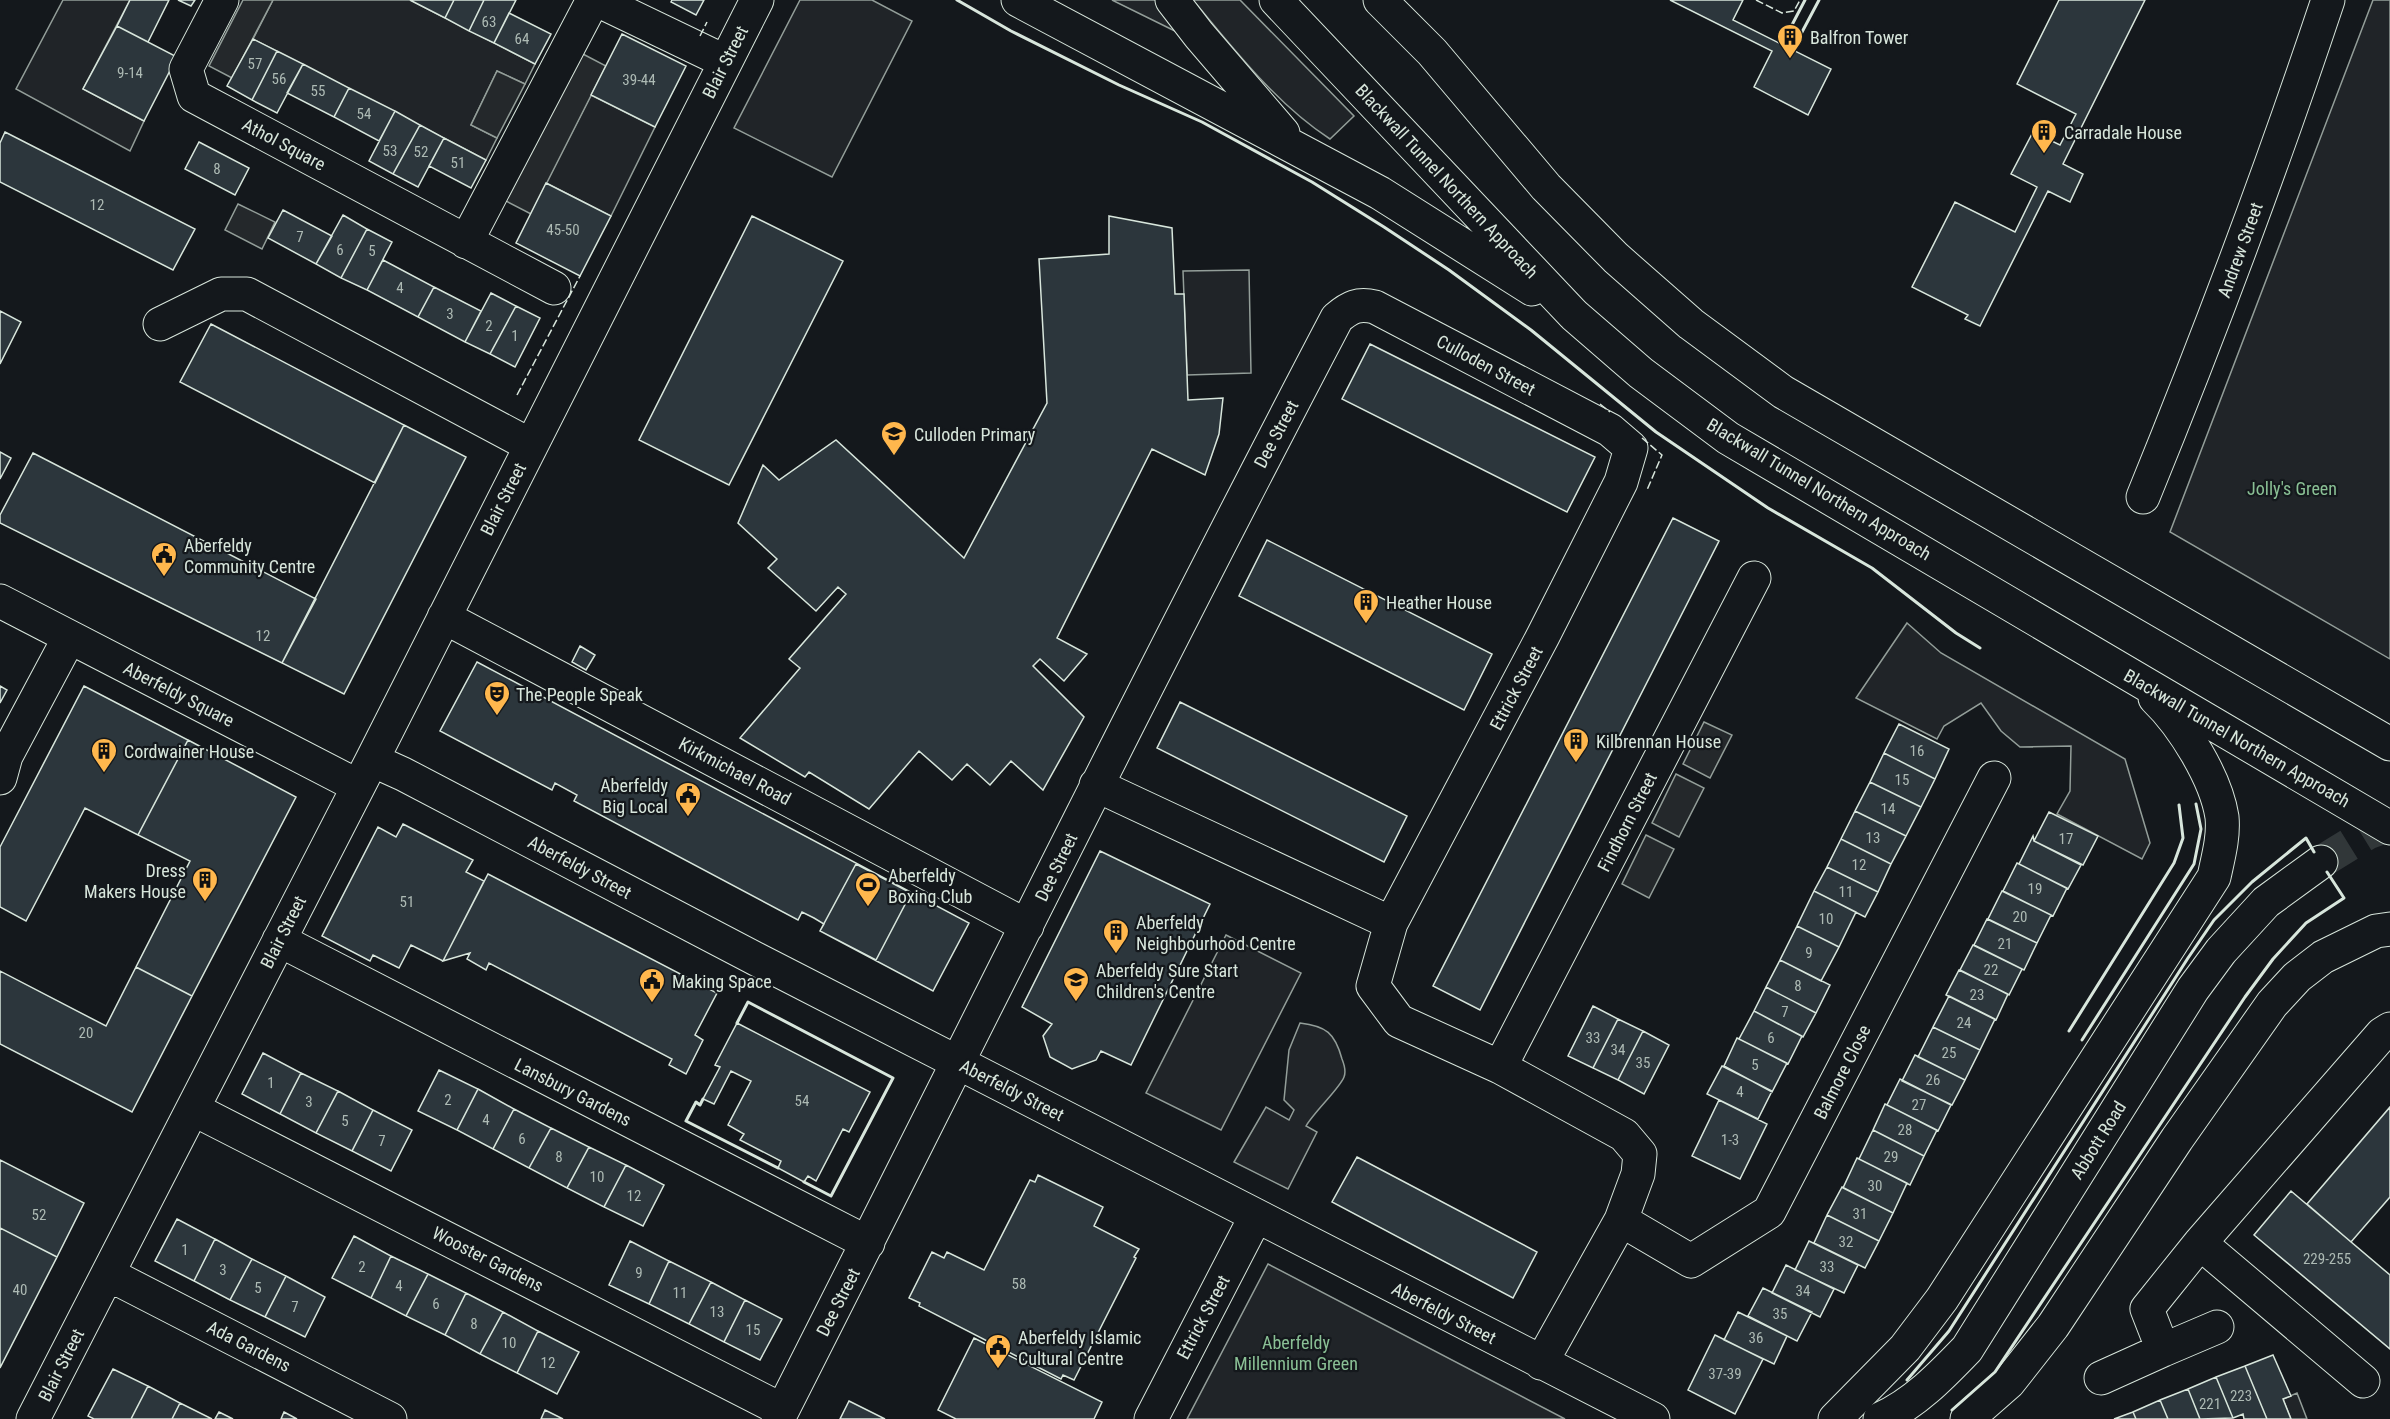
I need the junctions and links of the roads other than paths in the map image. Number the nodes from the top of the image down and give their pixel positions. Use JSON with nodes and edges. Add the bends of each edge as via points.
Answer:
{"nodes":[{"id":1,"x":222,"y":0,"type":"edge"},
{"id":2,"x":595,"y":0,"type":"edge"},
{"id":3,"x":757,"y":0,"type":"edge"},
{"id":4,"x":1018,"y":0,"type":"edge"},
{"id":5,"x":1172,"y":0,"type":"edge"},
{"id":6,"x":1275,"y":0,"type":"edge"},
{"id":7,"x":1380,"y":0,"type":"edge"},
{"id":8,"x":1406,"y":0,"type":"edge"},
{"id":9,"x":2328,"y":0,"type":"edge"},
{"id":10,"x":1432,"y":52,"type":"junction"},
{"id":11,"x":727,"y":55,"type":"junction"},
{"id":12,"x":1294,"y":146,"type":"junction"},
{"id":13,"x":466,"y":242,"type":"junction"},
{"id":14,"x":554,"y":288,"type":"dead end"},
{"id":15,"x":1574,"y":315,"type":"junction"},
{"id":16,"x":1337,"y":318,"type":"joint"},
{"id":17,"x":160,"y":324,"type":"dead end"},
{"id":18,"x":530,"y":445,"type":"junction"},
{"id":19,"x":1631,"y":448,"type":"joint"},
{"id":20,"x":2143,"y":497,"type":"dead end"},
{"id":21,"x":1754,"y":578,"type":"dead end"},
{"id":22,"x":0,"y":601,"type":"edge"},
{"id":23,"x":444,"y":617,"type":"junction"},
{"id":24,"x":69,"y":638,"type":"junction"},
{"id":25,"x":2135,"y":678,"type":"junction"},
{"id":26,"x":2390,"y":744,"type":"edge"},
{"id":27,"x":365,"y":773,"type":"junction"},
{"id":28,"x":0,"y":778,"type":"edge"},
{"id":29,"x":1994,"y":778,"type":"dead end"},
{"id":30,"x":1096,"y":785,"type":"junction"},
{"id":31,"x":2390,"y":828,"type":"edge"},
{"id":32,"x":2321,"y":862,"type":"tunnel mouth"},
{"id":33,"x":1391,"y":922,"type":"junction"},
{"id":34,"x":1027,"y":926,"type":"junction"},
{"id":35,"x":2390,"y":929,"type":"edge"},
{"id":36,"x":279,"y":940,"type":"junction"},
{"id":37,"x":2390,"y":1029,"type":"edge"},
{"id":38,"x":959,"y":1063,"type":"junction"},
{"id":39,"x":1500,"y":1066,"type":"junction"},
{"id":40,"x":193,"y":1109,"type":"junction"},
{"id":41,"x":1256,"y":1216,"type":"junction"},
{"id":42,"x":1621,"y":1220,"type":"junction"},
{"id":43,"x":868,"y":1243,"type":"junction"},
{"id":44,"x":2200,"y":1243,"type":"junction"},
{"id":45,"x":108,"y":1274,"type":"junction"},
{"id":46,"x":2217,"y":1327,"type":"dead end"},
{"id":47,"x":2163,"y":1350,"type":"junction"},
{"id":48,"x":1541,"y":1363,"type":"junction"},
{"id":49,"x":2101,"y":1378,"type":"dead end"},
{"id":50,"x":2363,"y":1382,"type":"dead end"},
{"id":51,"x":780,"y":1414,"type":"edge"},
{"id":52,"x":33,"y":1419,"type":"edge"},
{"id":53,"x":390,"y":1419,"type":"edge"},
{"id":54,"x":1151,"y":1419,"type":"edge"},
{"id":55,"x":1653,"y":1419,"type":"edge"},
{"id":56,"x":1834,"y":1419,"type":"edge"},
{"id":57,"x":1880,"y":1419,"type":"edge"},
{"id":58,"x":1967,"y":1419,"type":"edge"}],
"edges":[{"from":1,"to":13,"type":"main road","name":"Athol Square","via":[[186,69],[194,96]]},
{"from":2,"to":11,"type":"main road"},
{"from":2,"to":13,"type":"main road"},
{"from":3,"to":11,"type":"main road","name":"Blair Street"},
{"from":4,"to":12,"type":"main road"},
{"from":5,"to":12,"type":"main road"},
{"from":6,"to":15,"type":"main road","name":"Blackwall Tunnel Northern Approach"},
{"from":7,"to":10,"type":"main road"},
{"from":8,"to":10,"type":"main road"},
{"from":9,"to":20,"type":"main road","name":"Andrew Street","via":[[2211,329]]},
{"from":10,"to":26,"type":"main road","via":[[1546,187],[1616,258],[1691,324],[1783,392]]},
{"from":11,"to":18,"type":"main road","name":"Blair Street"},
{"from":12,"to":15,"type":"main road","via":[[1380,193]]},
{"from":13,"to":14,"type":"main road","name":"Athol Square"},
{"from":15,"to":25,"type":"main road","name":"Blackwall Tunnel Northern Approach","via":[[1641,373],[1728,438]]},
{"from":16,"to":19,"type":"main road","name":"Culloden Street","via":[[1357,305],[1375,307],[1610,430]]},
{"from":16,"to":30,"type":"main road","name":"Dee Street"},
{"from":17,"to":18,"type":"main road","name":"Blair Street","via":[[221,294],[247,294]]},
{"from":18,"to":23,"type":"main road","name":"Blair Street"},
{"from":19,"to":33,"type":"main road","name":"Ettrick Street","via":[[1621,482]]},
{"from":21,"to":39,"type":"main road","name":"Findhorn Street"},
{"from":22,"to":24,"type":"main road","name":"Aberfeldy Square"},
{"from":23,"to":27,"type":"main road","name":"Blair Street"},
{"from":23,"to":34,"type":"main road","name":"Kirkmichael Road"},
{"from":24,"to":27,"type":"main road","name":"Aberfeldy Square"},
{"from":24,"to":28,"type":"main road","via":[[6,756]]},
{"from":25,"to":31,"type":"main road","name":"Blackwall Tunnel Northern Approach"},
{"from":25,"to":56,"type":"main road","via":[[2161,703],[2185,737],[2215,792],[2222,818],[2214,877],[1942,1299],[1905,1348]]},
{"from":27,"to":36,"type":"main road","name":"Blair Street"},
{"from":27,"to":38,"type":"main road","name":"Aberfeldy Street","via":[[403,774]]},
{"from":29,"to":42,"type":"main road","name":"Balmore Close","via":[[1769,1212],[1691,1261]]},
{"from":30,"to":33,"type":"main road"},
{"from":30,"to":34,"type":"main road","name":"Dee Street"},
{"from":32,"to":57,"type":"main road","name":"Abbott Road","via":[[2266,902],[2193,989],[1967,1349],[1936,1381]]},
{"from":33,"to":39,"type":"main road","name":"Ettrick Street","via":[[1373,986],[1400,1021]]},
{"from":34,"to":38,"type":"main road","name":"Dee Street"},
{"from":35,"to":58,"type":"main road","via":[[2376,931],[2323,957],[2272,1004],[2053,1326],[2009,1382]]},
{"from":36,"to":40,"type":"main road","name":"Blair Street"},
{"from":36,"to":43,"type":"main road","name":"Lansbury Gardens"},
{"from":37,"to":44,"type":"main road"},
{"from":38,"to":41,"type":"main road","name":"Aberfeldy Street"},
{"from":38,"to":43,"type":"main road","name":"Dee Street"},
{"from":39,"to":42,"type":"main road","via":[[1624,1134],[1640,1154],[1638,1174]]},
{"from":40,"to":45,"type":"main road","name":"Blair Street"},
{"from":40,"to":51,"type":"main road","name":"Wooster Gardens"},
{"from":41,"to":48,"type":"main road","name":"Aberfeldy Street"},
{"from":41,"to":54,"type":"main road","name":"Ettrick Street"},
{"from":42,"to":48,"type":"main road"},
{"from":43,"to":51,"type":"main road","name":"Dee Street"},
{"from":44,"to":47,"type":"main road","via":[[2146,1309]]},
{"from":44,"to":50,"type":"main road"},
{"from":45,"to":52,"type":"main road","name":"Blair Street"},
{"from":45,"to":53,"type":"main road","name":"Ada Gardens"},
{"from":46,"to":47,"type":"main road"},
{"from":47,"to":49,"type":"main road"},
{"from":48,"to":55,"type":"main road","name":"Aberfeldy Street"}]}
